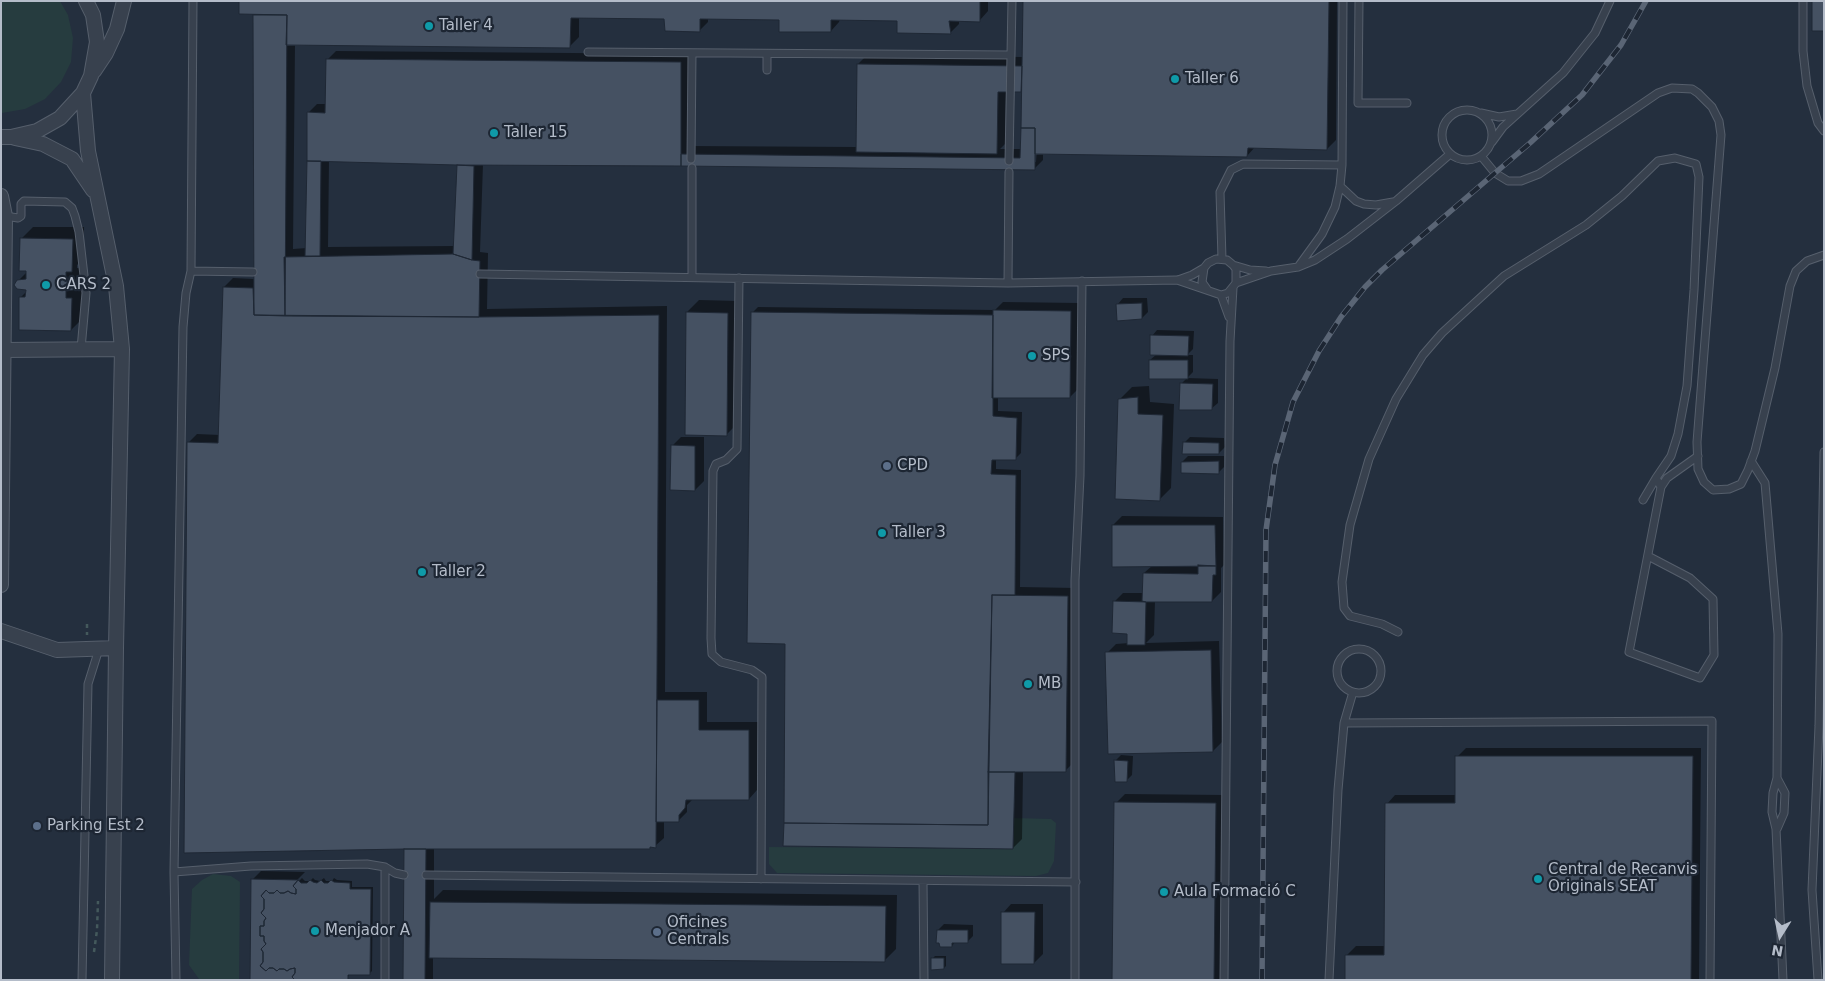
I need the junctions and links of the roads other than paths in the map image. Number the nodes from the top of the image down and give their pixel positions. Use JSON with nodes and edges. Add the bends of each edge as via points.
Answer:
{"nodes":[{"id":1,"x":86,"y":1,"type":"edge"},
{"id":2,"x":124,"y":1,"type":"edge"},
{"id":3,"x":193,"y":1,"type":"edge"},
{"id":4,"x":1012,"y":1,"type":"edge"},
{"id":5,"x":1343,"y":1,"type":"edge"},
{"id":6,"x":1359,"y":1,"type":"edge"},
{"id":7,"x":1610,"y":1,"type":"edge"},
{"id":8,"x":1802,"y":1,"type":"edge"},
{"id":9,"x":588,"y":52,"type":"dead end"},
{"id":10,"x":692,"y":53,"type":"junction"},
{"id":11,"x":767,"y":54,"type":"junction"},
{"id":12,"x":1011,"y":55,"type":"junction"},
{"id":13,"x":767,"y":70,"type":"dead end"},
{"id":14,"x":91,"y":76,"type":"junction"},
{"id":15,"x":83,"y":93,"type":"junction"},
{"id":16,"x":1407,"y":103,"type":"dead end"},
{"id":17,"x":1481,"y":113,"type":"junction"},
{"id":18,"x":1518,"y":114,"type":"junction"},
{"id":19,"x":1824,"y":131,"type":"edge"},
{"id":20,"x":6,"y":137,"type":"edge"},
{"id":21,"x":1492,"y":142,"type":"junction"},
{"id":22,"x":1450,"y":154,"type":"junction"},
{"id":23,"x":1481,"y":156,"type":"junction"},
{"id":24,"x":691,"y":158,"type":"dead end"},
{"id":25,"x":1009,"y":161,"type":"dead end"},
{"id":26,"x":1342,"y":166,"type":"junction"},
{"id":27,"x":692,"y":168,"type":"dead end"},
{"id":28,"x":1009,"y":172,"type":"dead end"},
{"id":29,"x":1340,"y":186,"type":"junction"},
{"id":30,"x":96,"y":195,"type":"junction"},
{"id":31,"x":1,"y":196,"type":"edge"},
{"id":32,"x":1396,"y":201,"type":"junction"},
{"id":33,"x":4,"y":216,"type":"junction"},
{"id":34,"x":1824,"y":255,"type":"edge"},
{"id":35,"x":1222,"y":259,"type":"junction"},
{"id":36,"x":1234,"y":265,"type":"junction"},
{"id":37,"x":1298,"y":267,"type":"junction"},
{"id":38,"x":1204,"y":268,"type":"junction"},
{"id":39,"x":191,"y":271,"type":"junction"},
{"id":40,"x":1271,"y":271,"type":"junction"},
{"id":41,"x":253,"y":272,"type":"dead end"},
{"id":42,"x":480,"y":274,"type":"dead end"},
{"id":43,"x":692,"y":277,"type":"junction"},
{"id":44,"x":739,"y":278,"type":"junction"},
{"id":45,"x":1177,"y":280,"type":"junction"},
{"id":46,"x":1082,"y":281,"type":"junction"},
{"id":47,"x":1008,"y":283,"type":"junction"},
{"id":48,"x":1235,"y":286,"type":"junction"},
{"id":49,"x":1207,"y":289,"type":"junction"},
{"id":50,"x":1220,"y":295,"type":"junction"},
{"id":51,"x":1230,"y":320,"type":"junction"},
{"id":52,"x":80,"y":349,"type":"junction"},
{"id":53,"x":122,"y":349,"type":"junction"},
{"id":54,"x":2,"y":350,"type":"edge"},
{"id":55,"x":1824,"y":452,"type":"edge"},
{"id":56,"x":1698,"y":456,"type":"junction"},
{"id":57,"x":1751,"y":461,"type":"junction"},
{"id":58,"x":1656,"y":478,"type":"junction"},
{"id":59,"x":1661,"y":487,"type":"junction"},
{"id":60,"x":1643,"y":500,"type":"dead end"},
{"id":61,"x":1648,"y":556,"type":"junction"},
{"id":62,"x":1,"y":585,"type":"edge"},
{"id":63,"x":1,"y":631,"type":"edge"},
{"id":64,"x":1398,"y":632,"type":"dead end"},
{"id":65,"x":116,"y":648,"type":"junction"},
{"id":66,"x":99,"y":649,"type":"junction"},
{"id":67,"x":1353,"y":692,"type":"junction"},
{"id":68,"x":1344,"y":723,"type":"junction"},
{"id":69,"x":1777,"y":778,"type":"junction"},
{"id":70,"x":1776,"y":829,"type":"junction"},
{"id":71,"x":385,"y":867,"type":"junction"},
{"id":72,"x":174,"y":872,"type":"junction"},
{"id":73,"x":404,"y":875,"type":"dead end"},
{"id":74,"x":426,"y":875,"type":"dead end"},
{"id":75,"x":761,"y":879,"type":"junction"},
{"id":76,"x":923,"y":880,"type":"junction"},
{"id":77,"x":1076,"y":882,"type":"junction"},
{"id":78,"x":82,"y":980,"type":"edge"},
{"id":79,"x":112,"y":980,"type":"edge"},
{"id":80,"x":176,"y":980,"type":"edge"},
{"id":81,"x":385,"y":980,"type":"edge"},
{"id":82,"x":924,"y":980,"type":"edge"},
{"id":83,"x":1075,"y":980,"type":"edge"},
{"id":84,"x":1224,"y":980,"type":"edge"},
{"id":85,"x":1329,"y":980,"type":"edge"},
{"id":86,"x":1710,"y":980,"type":"edge"},
{"id":87,"x":1783,"y":980,"type":"edge"},
{"id":88,"x":1818,"y":980,"type":"edge"}],
"edges":[{"from":1,"to":14,"type":"street","via":[[97,42]]},
{"from":2,"to":14,"type":"street","via":[[117,29]]},
{"from":3,"to":39,"type":"lane"},
{"from":4,"to":12,"type":"lane"},
{"from":5,"to":26,"type":"lane"},
{"from":6,"to":16,"type":"lane","via":[[1358,103]]},
{"from":7,"to":18,"type":"lane","via":[[1595,33],[1563,73]]},
{"from":8,"to":19,"type":"lane","via":[[1807,86],[1818,123]]},
{"from":9,"to":10,"type":"lane"},
{"from":10,"to":11,"type":"lane"},
{"from":10,"to":24,"type":"lane"},
{"from":11,"to":12,"type":"lane"},
{"from":11,"to":13,"type":"lane"},
{"from":12,"to":25,"type":"lane"},
{"from":14,"to":15,"type":"street"},
{"from":15,"to":20,"type":"street","via":[[60,118],[37,131]]},
{"from":15,"to":30,"type":"street"},
{"from":17,"to":18,"type":"lane","via":[[1499,117]]},
{"from":17,"to":21,"type":"lane","via":[[1492,131]]},
{"from":17,"to":22,"type":"lane","via":[[1464,109],[1449,116],[1444,123],[1442,140]]},
{"from":18,"to":21,"type":"lane"},
{"from":20,"to":30,"type":"street","via":[[43,144],[72,160]]},
{"from":21,"to":23,"type":"lane"},
{"from":22,"to":23,"type":"lane","via":[[1465,160]]},
{"from":22,"to":32,"type":"lane"},
{"from":23,"to":56,"type":"lane","via":[[1495,173],[1508,180],[1521,181],[1539,174],[1658,93],[1672,88],[1692,89],[1712,106],[1720,121],[1721,135]]},
{"from":26,"to":29,"type":"lane"},
{"from":26,"to":35,"type":"lane","via":[[1243,164],[1231,170],[1220,192]]},
{"from":27,"to":43,"type":"lane"},
{"from":28,"to":47,"type":"lane"},
{"from":29,"to":32,"type":"lane","via":[[1364,204]]},
{"from":29,"to":37,"type":"lane","via":[[1335,207],[1322,234]]},
{"from":30,"to":53,"type":"street","via":[[116,286]]},
{"from":31,"to":33,"type":"street"},
{"from":32,"to":37,"type":"lane","via":[[1315,260]]},
{"from":33,"to":52,"type":"lane","via":[[21,216],[24,201],[65,202],[72,208],[79,232],[86,293]]},
{"from":33,"to":54,"type":"street"},
{"from":34,"to":57,"type":"lane","via":[[1807,261],[1796,271],[1790,286],[1775,368]]},
{"from":35,"to":36,"type":"lane"},
{"from":35,"to":38,"type":"lane","via":[[1216,259]]},
{"from":36,"to":40,"type":"lane"},
{"from":36,"to":48,"type":"lane"},
{"from":37,"to":40,"type":"lane"},
{"from":38,"to":45,"type":"lane"},
{"from":38,"to":49,"type":"lane","via":[[1202,282]]},
{"from":39,"to":41,"type":"lane"},
{"from":39,"to":72,"type":"lane","via":[[183,327]]},
{"from":40,"to":48,"type":"lane"},
{"from":42,"to":43,"type":"lane"},
{"from":43,"to":44,"type":"lane"},
{"from":44,"to":47,"type":"lane"},
{"from":44,"to":75,"type":"lane","via":[[737,450],[716,464],[713,471],[712,654],[721,662],[752,670],[762,677]]},
{"from":45,"to":46,"type":"lane"},
{"from":45,"to":49,"type":"lane"},
{"from":46,"to":47,"type":"lane"},
{"from":46,"to":77,"type":"lane","via":[[1080,476],[1075,580]]},
{"from":48,"to":50,"type":"lane"},
{"from":48,"to":51,"type":"lane"},
{"from":49,"to":50,"type":"lane"},
{"from":50,"to":51,"type":"lane"},
{"from":51,"to":84,"type":"lane"},
{"from":52,"to":53,"type":"street"},
{"from":52,"to":54,"type":"street"},
{"from":53,"to":65,"type":"street"},
{"from":54,"to":62,"type":"street"},
{"from":55,"to":88,"type":"lane","via":[[1812,890]]},
{"from":56,"to":57,"type":"lane","via":[[1698,469],[1704,482],[1713,490],[1741,484]]},
{"from":56,"to":59,"type":"lane","via":[[1667,478]]},
{"from":57,"to":69,"type":"lane","via":[[1765,483],[1778,634]]},
{"from":58,"to":59,"type":"lane"},
{"from":58,"to":60,"type":"lane"},
{"from":58,"to":64,"type":"lane","via":[[1671,456],[1678,434],[1687,386],[1694,290],[1699,177],[1696,164],[1675,158],[1658,161],[1586,225],[1504,276],[1422,355],[1396,399],[1369,459],[1350,525],[1342,582],[1344,608],[1350,616],[1382,624]]},
{"from":59,"to":61,"type":"lane"},
{"from":61,"to":61,"type":"lane","via":[[1628,652],[1700,678],[1714,655],[1713,599],[1690,578]]},
{"from":63,"to":66,"type":"street","via":[[57,650]]},
{"from":65,"to":66,"type":"street"},
{"from":65,"to":79,"type":"street"},
{"from":66,"to":78,"type":"lane","via":[[88,684]]},
{"from":67,"to":67,"type":"lane","via":[[1369,691],[1380,679],[1380,664],[1370,651],[1352,650],[1339,662],[1339,681]]},
{"from":67,"to":68,"type":"lane"},
{"from":68,"to":85,"type":"lane"},
{"from":68,"to":86,"type":"lane","via":[[1712,721]]},
{"from":69,"to":70,"type":"lane","via":[[1772,812]]},
{"from":69,"to":70,"type":"lane","via":[[1785,793],[1784,813]]},
{"from":70,"to":87,"type":"lane"},
{"from":71,"to":72,"type":"lane","via":[[367,864],[252,866]]},
{"from":71,"to":73,"type":"lane"},
{"from":71,"to":81,"type":"lane"},
{"from":72,"to":80,"type":"lane"},
{"from":74,"to":75,"type":"lane"},
{"from":75,"to":76,"type":"lane"},
{"from":76,"to":77,"type":"lane"},
{"from":76,"to":82,"type":"lane"},
{"from":77,"to":83,"type":"lane"}]}
